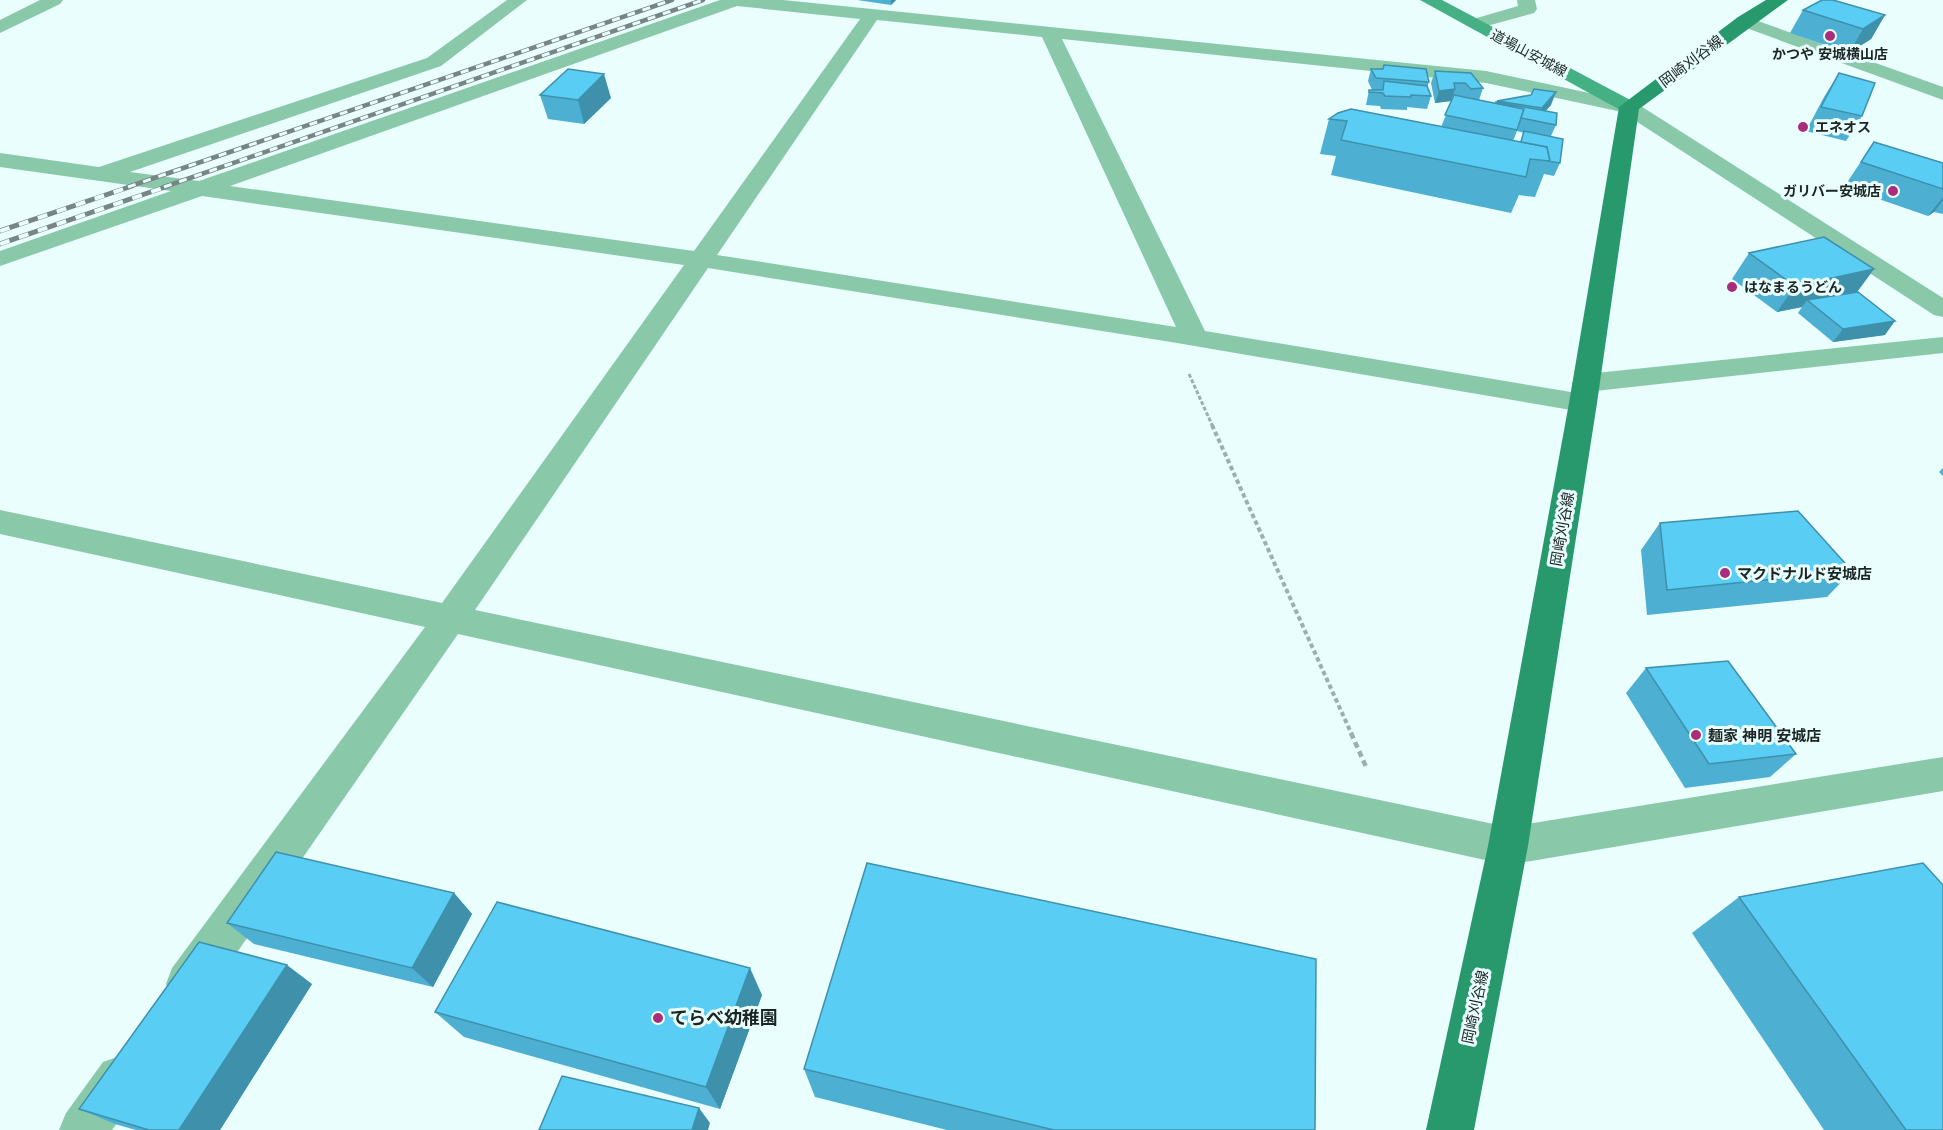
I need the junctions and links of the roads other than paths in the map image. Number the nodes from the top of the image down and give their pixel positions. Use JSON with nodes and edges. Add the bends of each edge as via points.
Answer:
{"nodes":[{"id":1,"x":54,"y":0,"type":"edge"},
{"id":2,"x":518,"y":0,"type":"edge"},
{"id":3,"x":730,"y":0,"type":"edge"},
{"id":4,"x":736,"y":0,"type":"edge"},
{"id":5,"x":1429,"y":0,"type":"edge"},
{"id":6,"x":1526,"y":0,"type":"edge"},
{"id":7,"x":1779,"y":0,"type":"edge"},
{"id":8,"x":872,"y":14,"type":"junction"},
{"id":9,"x":1744,"y":21,"type":"junction"},
{"id":10,"x":1476,"y":24,"type":"junction"},
{"id":11,"x":0,"y":27,"type":"edge"},
{"id":12,"x":1049,"y":32,"type":"junction"},
{"id":13,"x":1943,"y":94,"type":"edge"},
{"id":14,"x":1629,"y":107,"type":"junction"},
{"id":15,"x":0,"y":160,"type":"edge"},
{"id":16,"x":100,"y":175,"type":"junction"},
{"id":17,"x":194,"y":190,"type":"junction"},
{"id":18,"x":0,"y":259,"type":"edge"},
{"id":19,"x":702,"y":260,"type":"junction"},
{"id":20,"x":1943,"y":309,"type":"edge"},
{"id":21,"x":1183,"y":336,"type":"junction"},
{"id":22,"x":1943,"y":345,"type":"edge"},
{"id":23,"x":1585,"y":393,"type":"junction"},
{"id":24,"x":0,"y":522,"type":"edge"},
{"id":25,"x":451,"y":618,"type":"junction"},
{"id":26,"x":1941,"y":778,"type":"edge"},
{"id":27,"x":1508,"y":846,"type":"junction"},
{"id":28,"x":166,"y":1014,"type":"edge"},
{"id":29,"x":138,"y":1053,"type":"edge"},
{"id":30,"x":83,"y":1130,"type":"edge"},
{"id":31,"x":1450,"y":1130,"type":"edge"}],
"edges":[{"from":1,"to":11,"type":"street"},
{"from":2,"to":16,"type":"street","via":[[434,62]]},
{"from":3,"to":4,"type":"street"},
{"from":4,"to":8,"type":"street"},
{"from":4,"to":17,"type":"street"},
{"from":5,"to":10,"type":"main road","name":"道場山安城線"},
{"from":6,"to":10,"type":"street","via":[[1528,9],[1518,14]]},
{"from":7,"to":9,"type":"main road","name":"岡崎刈谷線"},
{"from":8,"to":12,"type":"street"},
{"from":8,"to":19,"type":"street"},
{"from":9,"to":13,"type":"street"},
{"from":9,"to":14,"type":"main road","name":"岡崎刈谷線"},
{"from":10,"to":14,"type":"main road","name":"道場山安城線"},
{"from":12,"to":14,"type":"street","via":[[1486,77]]},
{"from":12,"to":21,"type":"street"},
{"from":14,"to":20,"type":"street"},
{"from":14,"to":23,"type":"main road","name":"岡崎刈谷線"},
{"from":15,"to":16,"type":"street"},
{"from":16,"to":17,"type":"street"},
{"from":17,"to":18,"type":"street"},
{"from":17,"to":19,"type":"street"},
{"from":19,"to":21,"type":"street"},
{"from":19,"to":25,"type":"street"},
{"from":21,"to":23,"type":"street"},
{"from":22,"to":23,"type":"street"},
{"from":23,"to":27,"type":"main road","name":"岡崎刈谷線"},
{"from":24,"to":25,"type":"street"},
{"from":25,"to":27,"type":"street"},
{"from":25,"to":28,"type":"street"},
{"from":26,"to":27,"type":"street"},
{"from":27,"to":31,"type":"main road","name":"岡崎刈谷線"},
{"from":29,"to":30,"type":"street"}]}
